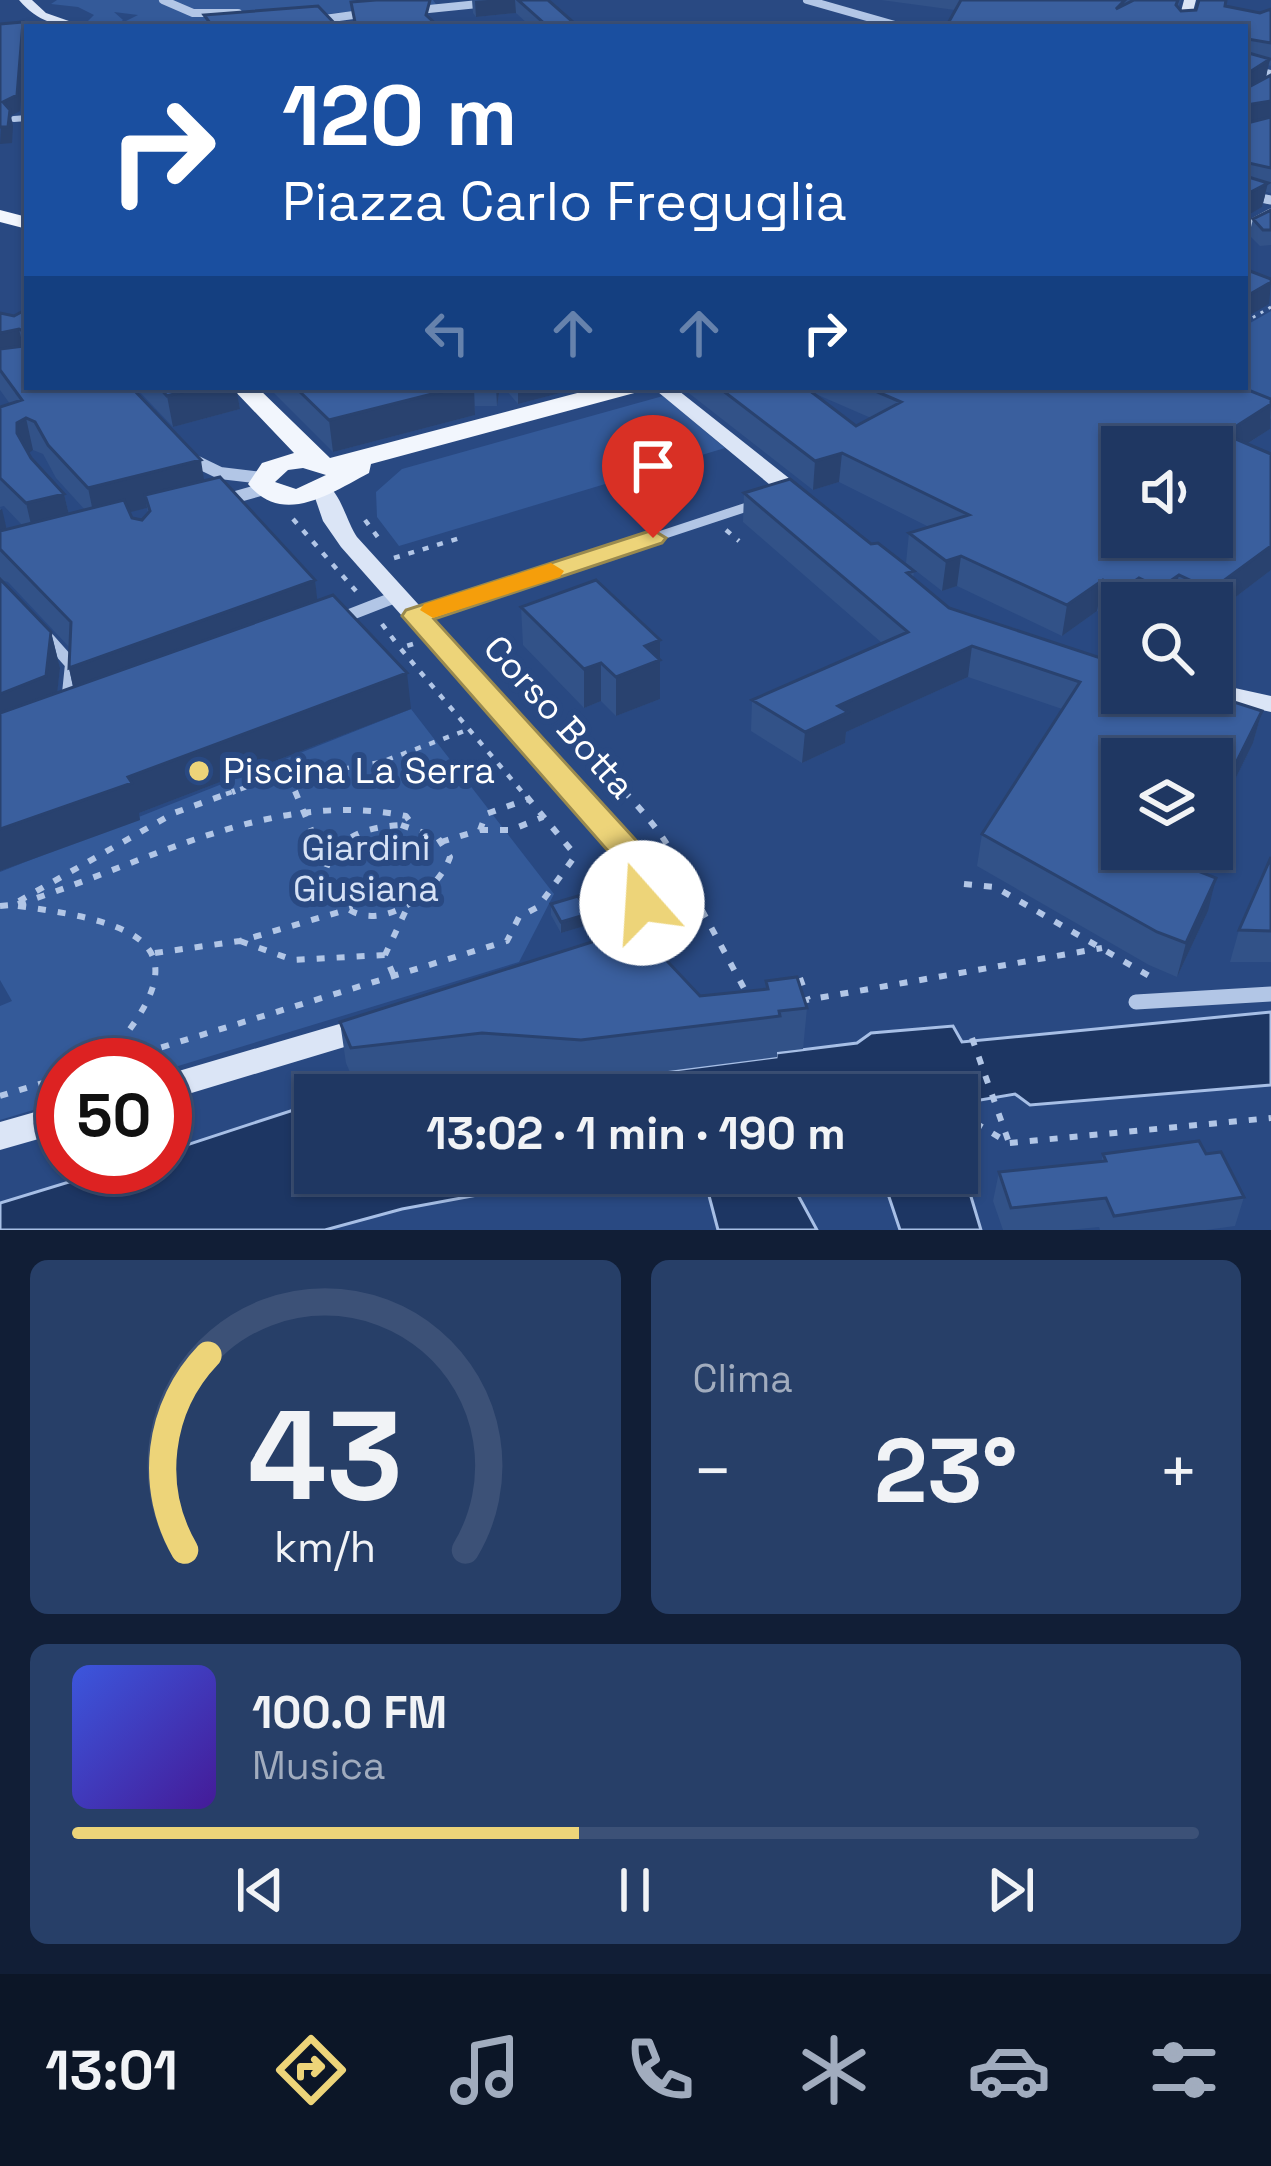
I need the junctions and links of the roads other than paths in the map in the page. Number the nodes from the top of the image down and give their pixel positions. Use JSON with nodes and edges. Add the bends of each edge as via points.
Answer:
{"nodes":[{"id":1,"x":26,"y":0,"type":"edge"},
{"id":2,"x":163,"y":0,"type":"edge"},
{"id":3,"x":518,"y":0,"type":"edge"},
{"id":4,"x":807,"y":0,"type":"edge"},
{"id":5,"x":307,"y":10,"type":"edge"},
{"id":6,"x":399,"y":10,"type":"edge"},
{"id":7,"x":239,"y":13,"type":"edge"},
{"id":8,"x":300,"y":22,"type":"edge"},
{"id":9,"x":69,"y":24,"type":"edge"},
{"id":10,"x":891,"y":24,"type":"edge"},
{"id":11,"x":24,"y":118,"type":"edge"},
{"id":12,"x":14,"y":119,"type":"edge"},
{"id":13,"x":246,"y":390,"type":"edge"},
{"id":14,"x":618,"y":390,"type":"edge"},
{"id":15,"x":666,"y":390,"type":"edge"},
{"id":16,"x":270,"y":418,"type":"junction"},
{"id":17,"x":180,"y":450,"type":"edge"},
{"id":18,"x":325,"y":474,"type":"junction"},
{"id":19,"x":266,"y":478,"type":"junction"},
{"id":20,"x":764,"y":501,"type":"edge"},
{"id":21,"x":202,"y":505,"type":"edge"},
{"id":22,"x":826,"y":518,"type":"edge"},
{"id":23,"x":417,"y":607,"type":"junction"},
{"id":24,"x":332,"y":621,"type":"edge"},
{"id":25,"x":41,"y":631,"type":"edge"},
{"id":26,"x":1233,"y":696,"type":"edge"},
{"id":27,"x":1271,"y":704,"type":"edge"},
{"id":28,"x":88,"y":711,"type":"edge"},
{"id":29,"x":601,"y":955,"type":"edge"},
{"id":30,"x":1271,"y":994,"type":"edge"},
{"id":31,"x":1136,"y":1002,"type":"dead end"},
{"id":32,"x":411,"y":1016,"type":"edge"},
{"id":33,"x":192,"y":1080,"type":"edge"},
{"id":34,"x":36,"y":1126,"type":"edge"},
{"id":35,"x":0,"y":1136,"type":"edge"}],
"edges":[{"from":1,"to":9,"type":"main road","via":[[40,16]]},
{"from":2,"to":7,"type":"street","via":[[193,13]]},
{"from":3,"to":6,"type":"street"},
{"from":4,"to":10,"type":"street"},
{"from":5,"to":8,"type":"street","via":[[380,10]]},
{"from":11,"to":12,"type":"lane"},
{"from":13,"to":16,"type":"main road"},
{"from":14,"to":18,"type":"main road"},
{"from":15,"to":22,"type":"main road"},
{"from":16,"to":18,"type":"main road"},
{"from":16,"to":19,"type":"main road","via":[[278,438]]},
{"from":17,"to":19,"type":"street","via":[[220,473]]},
{"from":18,"to":19,"type":"main road","via":[[290,497]]},
{"from":18,"to":23,"type":"main road","name":"Corso Botta","via":[[334,521]]},
{"from":19,"to":21,"type":"street"},
{"from":20,"to":23,"type":"lane"},
{"from":23,"to":24,"type":"street","via":[[369,608]]},
{"from":23,"to":29,"type":"main road","name":"Corso Botta","via":[[631,856],[642,903],[634,928]]},
{"from":25,"to":28,"type":"street","via":[[71,664],[65,719]]},
{"from":26,"to":27,"type":"main road"},
{"from":30,"to":31,"type":"street"},
{"from":32,"to":33,"type":"main road"},
{"from":34,"to":35,"type":"main road"}]}
